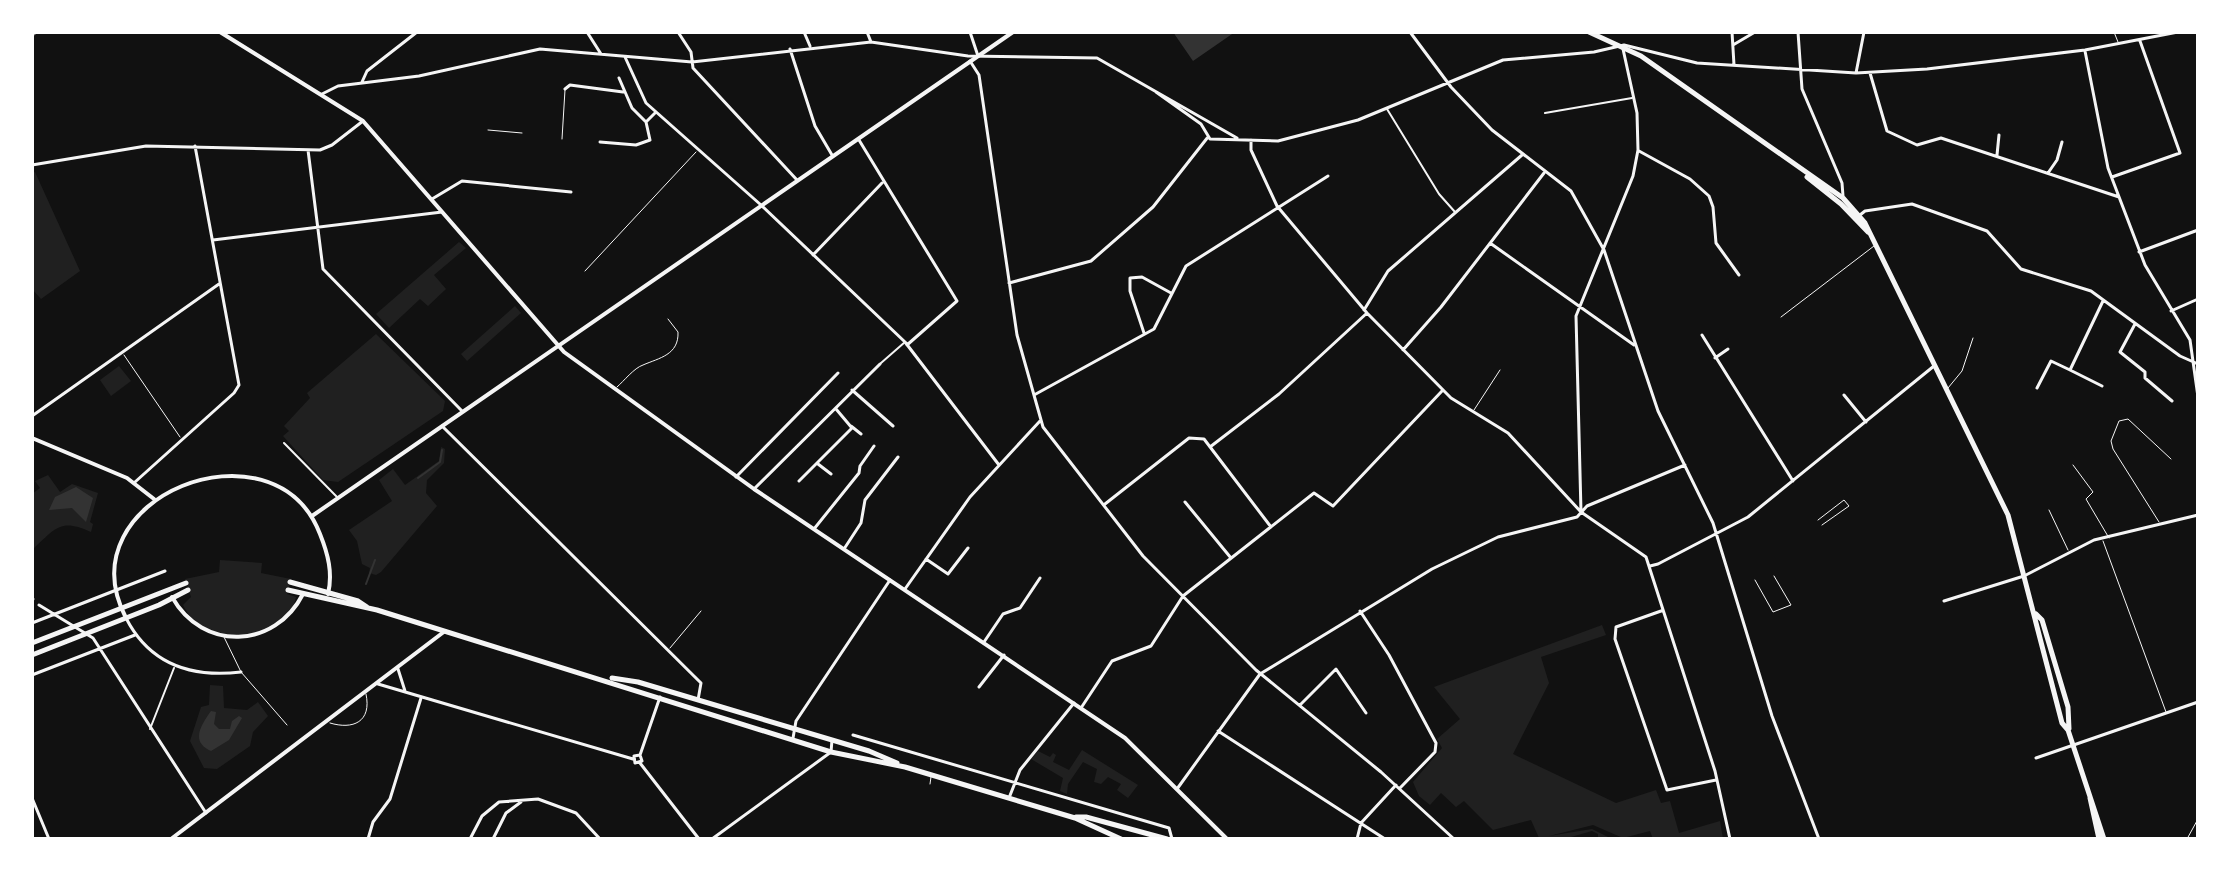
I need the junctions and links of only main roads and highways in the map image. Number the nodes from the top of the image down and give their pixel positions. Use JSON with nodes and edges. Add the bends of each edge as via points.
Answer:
{"nodes":[{"id":1,"x":1589,"y":32,"type":"edge"},
{"id":2,"x":1606,"y":35,"type":"edge"},
{"id":3,"x":290,"y":582,"type":"dead end"},
{"id":4,"x":288,"y":590,"type":"dead end"},
{"id":5,"x":368,"y":608,"type":"junction"},
{"id":6,"x":32,"y":643,"type":"edge"},
{"id":7,"x":32,"y":655,"type":"edge"},
{"id":8,"x":595,"y":676,"type":"junction"},
{"id":9,"x":905,"y":767,"type":"junction"},
{"id":10,"x":1075,"y":818,"type":"junction"},
{"id":11,"x":1118,"y":838,"type":"edge"},
{"id":12,"x":1169,"y":839,"type":"edge"},
{"id":13,"x":2102,"y":839,"type":"edge"}],
"edges":[{"from":1,"to":2,"type":"main road"},
{"from":2,"to":13,"type":"main road","via":[[1842,201],[1876,244],[2008,515],[2068,707],[2068,730]]},
{"from":3,"to":5,"type":"main road"},
{"from":4,"to":5,"type":"main road"},
{"from":5,"to":8,"type":"main road"},
{"from":6,"to":7,"type":"main road","via":[[187,586],[126,618]]},
{"from":8,"to":9,"type":"main road","via":[[831,752]]},
{"from":8,"to":9,"type":"main road","via":[[638,682],[793,727]]},
{"from":9,"to":10,"type":"main road"},
{"from":10,"to":11,"type":"main road"},
{"from":10,"to":12,"type":"main road"}]}
